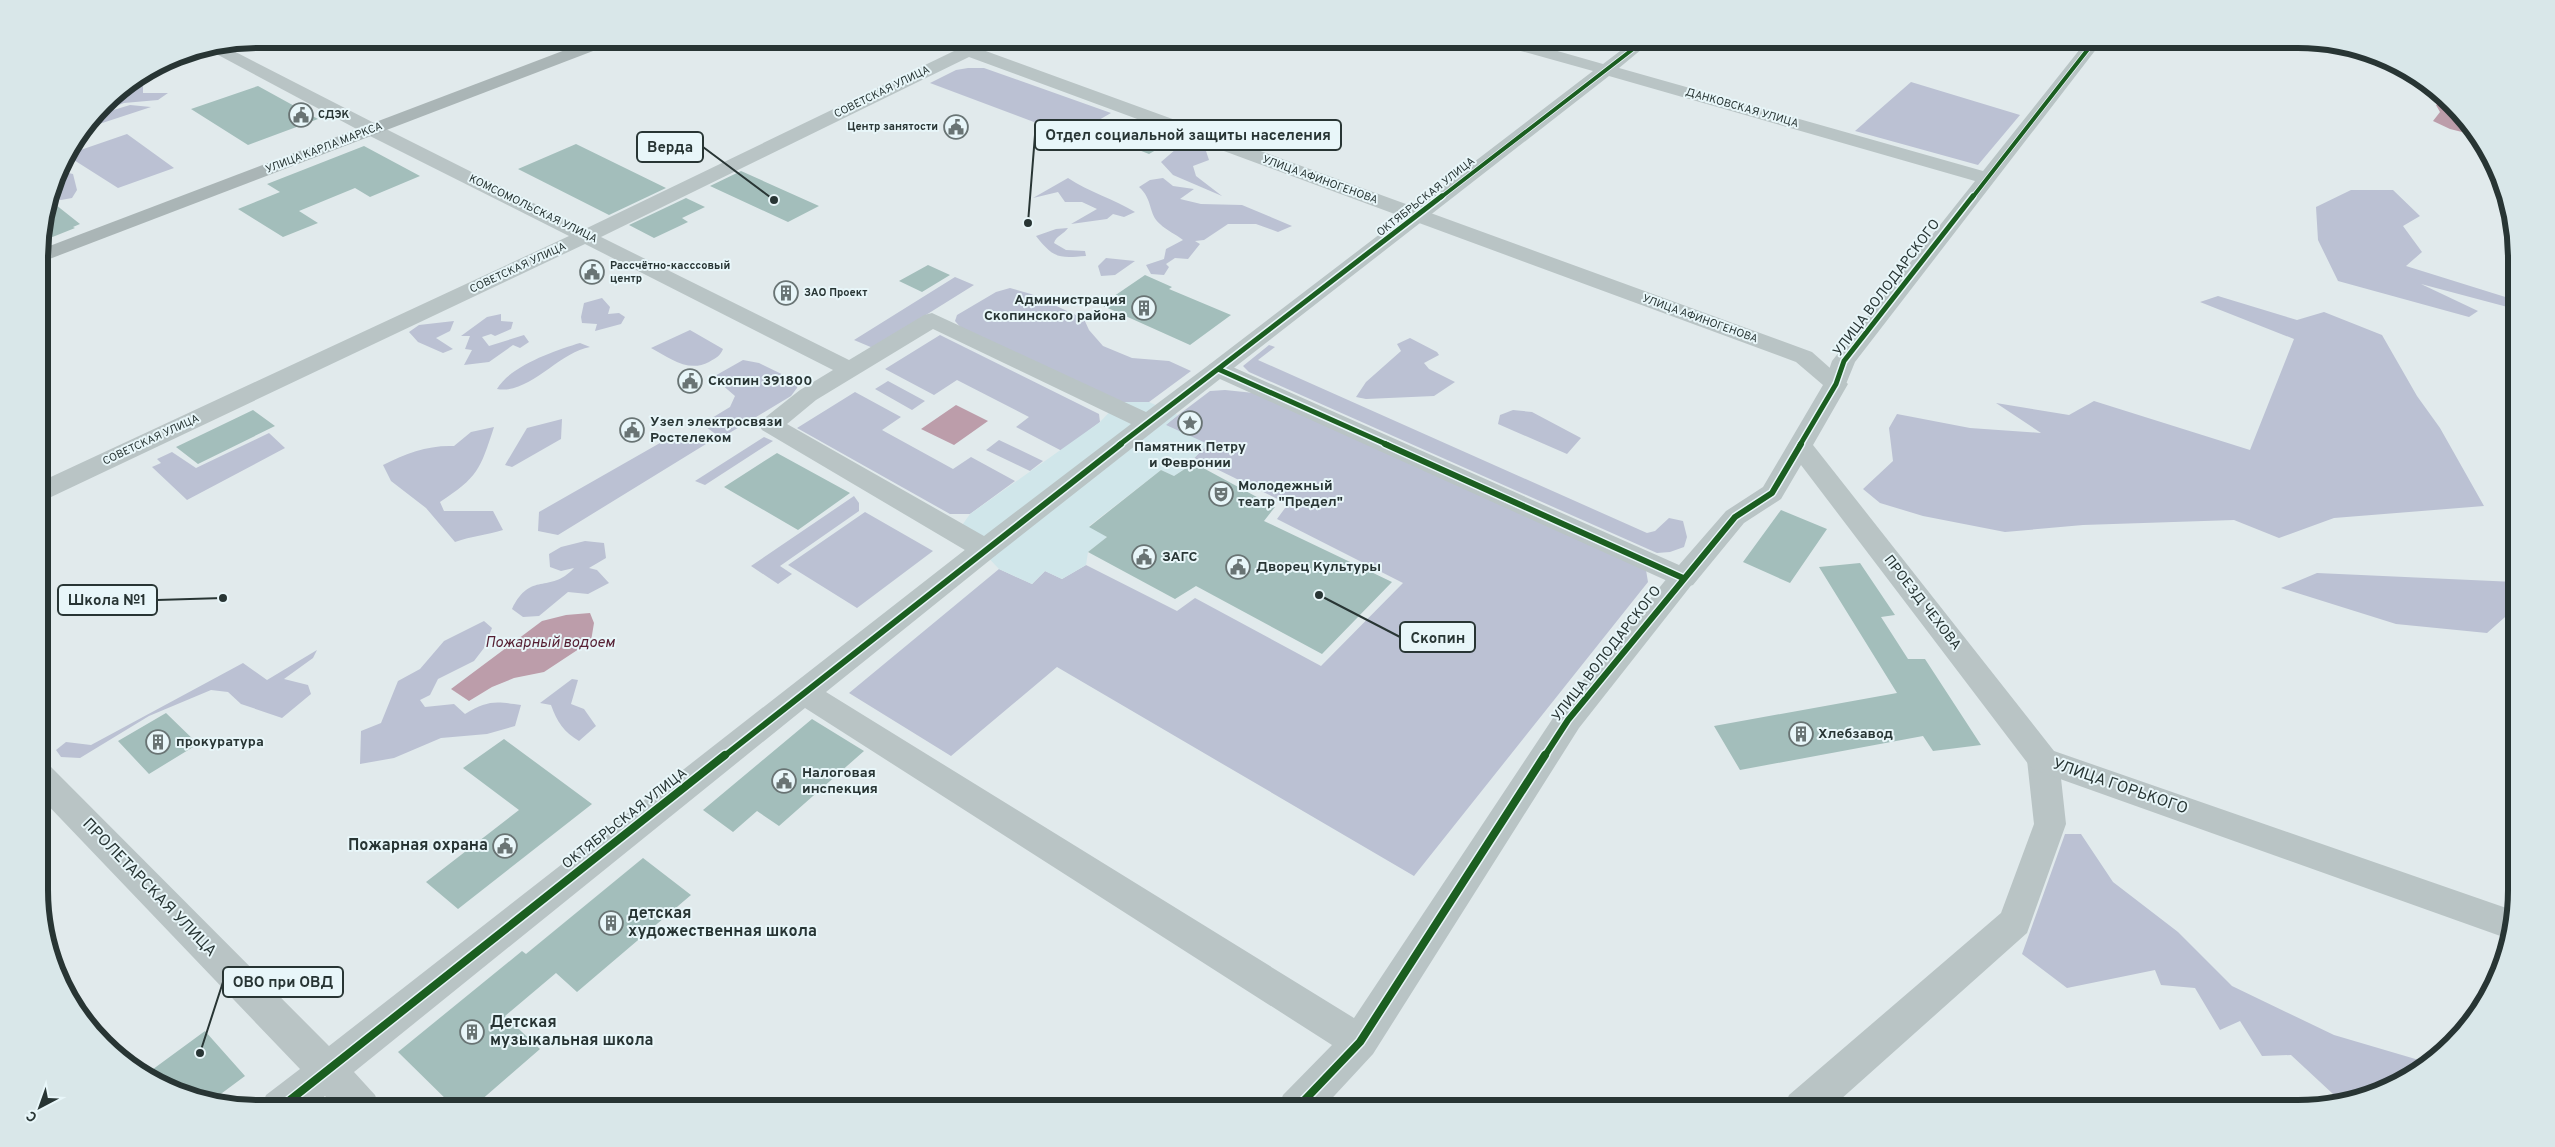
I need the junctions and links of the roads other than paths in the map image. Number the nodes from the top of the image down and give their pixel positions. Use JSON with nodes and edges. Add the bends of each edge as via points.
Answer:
{"nodes":[{"id":1,"x":587,"y":47,"type":"edge"},
{"id":2,"x":960,"y":47,"type":"edge"},
{"id":3,"x":976,"y":47,"type":"edge"},
{"id":4,"x":1526,"y":47,"type":"edge"},
{"id":5,"x":1635,"y":47,"type":"edge"},
{"id":6,"x":2090,"y":47,"type":"edge"},
{"id":7,"x":969,"y":50,"type":"junction"},
{"id":8,"x":222,"y":51,"type":"edge"},
{"id":9,"x":1604,"y":69,"type":"junction"},
{"id":10,"x":373,"y":130,"type":"junction"},
{"id":11,"x":1986,"y":178,"type":"junction"},
{"id":12,"x":1419,"y":216,"type":"junction"},
{"id":13,"x":586,"y":236,"type":"junction"},
{"id":14,"x":48,"y":255,"type":"edge"},
{"id":15,"x":1218,"y":369,"type":"junction"},
{"id":16,"x":851,"y":370,"type":"junction"},
{"id":17,"x":1836,"y":384,"type":"junction"},
{"id":18,"x":1148,"y":422,"type":"junction"},
{"id":19,"x":1800,"y":446,"type":"junction"},
{"id":20,"x":48,"y":488,"type":"edge"},
{"id":21,"x":985,"y":549,"type":"junction"},
{"id":22,"x":1683,"y":578,"type":"junction"},
{"id":23,"x":804,"y":693,"type":"junction"},
{"id":24,"x":2043,"y":760,"type":"junction"},
{"id":25,"x":48,"y":784,"type":"edge"},
{"id":26,"x":2505,"y":922,"type":"edge"},
{"id":27,"x":1360,"y":1042,"type":"junction"},
{"id":28,"x":328,"y":1071,"type":"junction"},
{"id":29,"x":290,"y":1100,"type":"edge"},
{"id":30,"x":354,"y":1100,"type":"edge"},
{"id":31,"x":1305,"y":1100,"type":"edge"},
{"id":32,"x":1812,"y":1100,"type":"edge"}],
"edges":[{"from":1,"to":10,"type":"main road","name":"УЛИЦА КАРЛА МАРКСА"},
{"from":2,"to":7,"type":"street","name":"УЛИЦА АФИНОГЕНОВА"},
{"from":3,"to":7,"type":"street","name":"СОВЕТСКАЯ УЛИЦА"},
{"from":4,"to":9,"type":"street","name":"ДАНКОВСКАЯ УЛИЦА"},
{"from":5,"to":9,"type":"street","name":"ОКТЯБРЬСКАЯ УЛИЦА"},
{"from":6,"to":11,"type":"street","name":"УЛИЦА ВОЛОДАРСКОГО"},
{"from":7,"to":12,"type":"street","name":"УЛИЦА АФИНОГЕНОВА"},
{"from":7,"to":13,"type":"street","name":"СОВЕТСКАЯ УЛИЦА"},
{"from":8,"to":10,"type":"street","name":"КОМСОМОЛЬСКАЯ УЛИЦА"},
{"from":9,"to":11,"type":"street","name":"ДАНКОВСКАЯ УЛИЦА"},
{"from":9,"to":12,"type":"street","name":"ОКТЯБРЬСКАЯ УЛИЦА"},
{"from":10,"to":13,"type":"street","name":"КОМСОМОЛЬСКАЯ УЛИЦА"},
{"from":10,"to":14,"type":"main road","name":"УЛИЦА КАРЛА МАРКСА"},
{"from":11,"to":17,"type":"street","name":"УЛИЦА ВОЛОДАРСКОГО","via":[[1844,361]]},
{"from":12,"to":15,"type":"street","name":"ОКТЯБРЬСКАЯ УЛИЦА"},
{"from":12,"to":17,"type":"street","name":"УЛИЦА АФИНОГЕНОВА","via":[[1804,357]]},
{"from":13,"to":16,"type":"street","name":"КОМСОМОЛЬСКАЯ УЛИЦА"},
{"from":13,"to":20,"type":"street","name":"СОВЕТСКАЯ УЛИЦА"},
{"from":15,"to":18,"type":"street","name":"ОКТЯБРЬСКАЯ УЛИЦА"},
{"from":15,"to":22,"type":"street"},
{"from":16,"to":18,"type":"street","via":[[932,320]]},
{"from":16,"to":21,"type":"street","via":[[808,395],[771,425]]},
{"from":17,"to":19,"type":"street","name":"УЛИЦА ВОЛОДАРСКОГО"},
{"from":18,"to":21,"type":"street","name":"ОКТЯБРЬСКАЯ УЛИЦА"},
{"from":19,"to":22,"type":"street","name":"УЛИЦА ВОЛОДАРСКОГО","via":[[1772,493],[1735,517]]},
{"from":19,"to":24,"type":"street","name":"ПРОЕЗД ЧЕХОВА"},
{"from":21,"to":23,"type":"street","name":"ОКТЯБРЬСКАЯ УЛИЦА"},
{"from":22,"to":27,"type":"street","name":"УЛИЦА ВОЛОДАРСКОГО","via":[[1568,720]]},
{"from":23,"to":27,"type":"street"},
{"from":23,"to":28,"type":"street","name":"ОКТЯБРЬСКАЯ УЛИЦА"},
{"from":24,"to":26,"type":"street","name":"УЛИЦА ГОРЬКОГО"},
{"from":24,"to":32,"type":"street","name":"УЛИЦА ГОРЬКОГО","via":[[2050,824],[2015,922]]},
{"from":25,"to":28,"type":"street","name":"ПРОЛЕТАРСКАЯ УЛИЦА"},
{"from":27,"to":31,"type":"street","name":"УЛИЦА ВОЛОДАРСКОГО"},
{"from":28,"to":29,"type":"street","name":"ОКТЯБРЬСКАЯ УЛИЦА"},
{"from":28,"to":30,"type":"street","name":"ПРОЛЕТАРСКАЯ УЛИЦА"}]}
